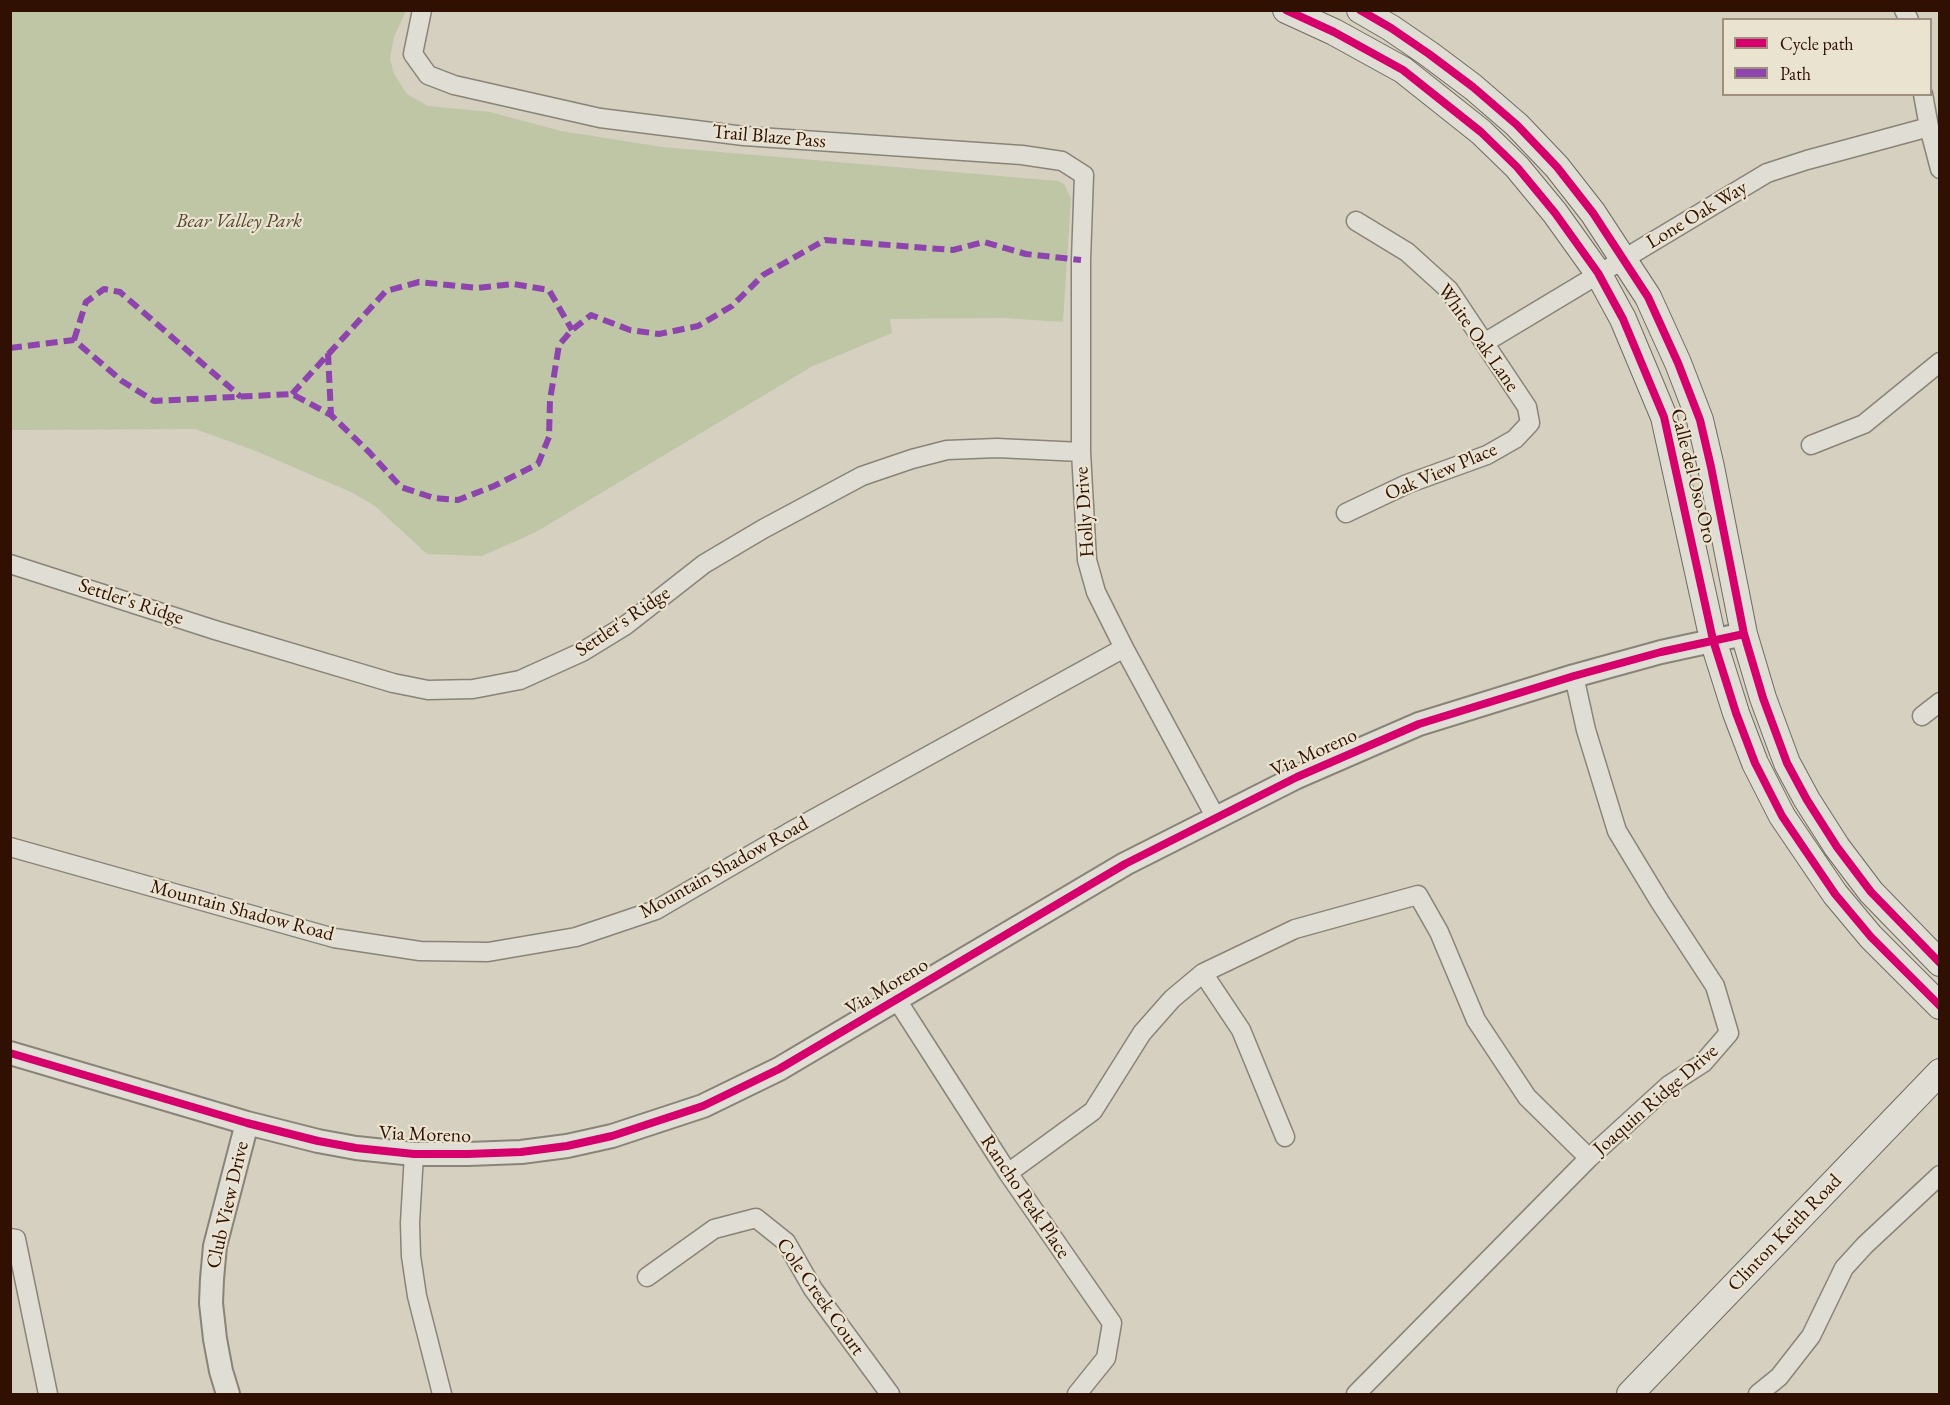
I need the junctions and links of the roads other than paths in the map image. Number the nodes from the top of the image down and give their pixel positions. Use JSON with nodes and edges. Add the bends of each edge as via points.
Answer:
{"nodes":[{"id":1,"x":422,"y":10,"type":"edge"},
{"id":2,"x":1360,"y":10,"type":"edge"},
{"id":3,"x":1301,"y":13,"type":"edge"},
{"id":4,"x":1923,"y":96,"type":"edge"},
{"id":5,"x":1929,"y":127,"type":"junction"},
{"id":6,"x":1940,"y":169,"type":"edge"},
{"id":7,"x":1084,"y":175,"type":"joint"},
{"id":8,"x":1356,"y":221,"type":"dead end"},
{"id":9,"x":1624,"y":259,"type":"junction"},
{"id":10,"x":1599,"y":273,"type":"junction"},
{"id":11,"x":1484,"y":342,"type":"junction"},
{"id":12,"x":1940,"y":362,"type":"edge"},
{"id":13,"x":1530,"y":423,"type":"joint"},
{"id":14,"x":1811,"y":445,"type":"dead end"},
{"id":15,"x":1081,"y":452,"type":"junction"},
{"id":16,"x":1346,"y":513,"type":"dead end"},
{"id":17,"x":10,"y":564,"type":"edge"},
{"id":18,"x":1744,"y":634,"type":"junction"},
{"id":19,"x":1713,"y":640,"type":"junction"},
{"id":20,"x":1124,"y":648,"type":"junction"},
{"id":21,"x":1574,"y":676,"type":"junction"},
{"id":22,"x":1940,"y":702,"type":"edge"},
{"id":23,"x":1922,"y":716,"type":"dead end"},
{"id":24,"x":1216,"y":818,"type":"junction"},
{"id":25,"x":10,"y":847,"type":"edge"},
{"id":26,"x":1940,"y":963,"type":"edge"},
{"id":27,"x":1203,"y":973,"type":"junction"},
{"id":28,"x":897,"y":1000,"type":"junction"},
{"id":29,"x":1940,"y":1006,"type":"edge"},
{"id":30,"x":10,"y":1053,"type":"edge"},
{"id":31,"x":1940,"y":1072,"type":"edge"},
{"id":32,"x":247,"y":1123,"type":"junction"},
{"id":33,"x":1285,"y":1137,"type":"dead end"},
{"id":34,"x":414,"y":1154,"type":"junction"},
{"id":35,"x":1589,"y":1158,"type":"junction"},
{"id":36,"x":1008,"y":1173,"type":"junction"},
{"id":37,"x":1940,"y":1175,"type":"edge"},
{"id":38,"x":10,"y":1238,"type":"edge"},
{"id":39,"x":647,"y":1277,"type":"dead end"},
{"id":40,"x":48,"y":1395,"type":"edge"},
{"id":41,"x":228,"y":1395,"type":"edge"},
{"id":42,"x":442,"y":1395,"type":"edge"},
{"id":43,"x":890,"y":1395,"type":"edge"},
{"id":44,"x":1077,"y":1395,"type":"edge"},
{"id":45,"x":1356,"y":1395,"type":"edge"},
{"id":46,"x":1630,"y":1395,"type":"edge"},
{"id":47,"x":1758,"y":1395,"type":"edge"}],
"edges":[{"from":1,"to":7,"type":"street","name":"Trail Blaze Pass","via":[[413,54],[428,75],[454,85],[600,118],[744,136],[1022,155],[1062,161]]},
{"from":2,"to":9,"type":"main road","name":"Calle del Oso Oro","via":[[1429,54],[1517,125],[1557,167]]},
{"from":3,"to":10,"type":"main road","name":"Calle del Oso Oro","via":[[1403,70],[1481,132],[1517,167]]},
{"from":4,"to":5,"type":"street"},
{"from":5,"to":6,"type":"street"},
{"from":5,"to":9,"type":"street","name":"Lone Oak Way","via":[[1767,173]]},
{"from":7,"to":15,"type":"street","name":"Holly Drive"},
{"from":8,"to":11,"type":"street","name":"White Oak Lane","via":[[1407,252],[1449,290]]},
{"from":9,"to":10,"type":"street","name":"Lone Oak Way"},
{"from":9,"to":18,"type":"main road","name":"Calle del Oso Oro","via":[[1662,325],[1700,420]]},
{"from":10,"to":11,"type":"street","name":"Lone Oak Way"},
{"from":10,"to":19,"type":"main road","name":"Calle del Oso Oro","via":[[1664,417]]},
{"from":11,"to":13,"type":"street","name":"White Oak Lane","via":[[1527,407]]},
{"from":12,"to":14,"type":"street","via":[[1864,424]]},
{"from":13,"to":16,"type":"street","name":"Oak View Place","via":[[1515,440],[1487,455],[1407,484]]},
{"from":15,"to":17,"type":"street","name":"Settler's Ridge","via":[[947,450],[862,476],[704,564],[626,625],[582,652],[520,680],[473,689],[428,690],[393,683]]},
{"from":15,"to":20,"type":"street","name":"Holly Drive","via":[[1087,560],[1096,592]]},
{"from":18,"to":19,"type":"street","name":"Via Moreno"},
{"from":18,"to":26,"type":"main road","name":"Calle del Oso Oro","via":[[1779,743],[1807,800],[1871,892]]},
{"from":19,"to":21,"type":"street","name":"Via Moreno"},
{"from":19,"to":29,"type":"main road","name":"Calle del Oso Oro","via":[[1755,763],[1782,816],[1835,894],[1871,938]]},
{"from":20,"to":24,"type":"street","name":"Holly Drive"},
{"from":20,"to":25,"type":"street","name":"Mountain Shadow Road","via":[[656,910],[576,938],[488,952],[420,951],[334,938]]},
{"from":21,"to":24,"type":"street","name":"Via Moreno","via":[[1419,724],[1297,777]]},
{"from":21,"to":35,"type":"street","name":"Joaquin Ridge Drive","via":[[1617,831],[1715,986],[1729,1033],[1703,1063],[1669,1085]]},
{"from":22,"to":23,"type":"street"},
{"from":24,"to":28,"type":"street","name":"Via Moreno","via":[[1104,876]]},
{"from":27,"to":33,"type":"street","via":[[1241,1030]]},
{"from":27,"to":35,"type":"street","via":[[1295,929],[1418,895],[1439,932],[1482,1030],[1527,1097]]},
{"from":27,"to":36,"type":"street","via":[[1172,999],[1142,1033],[1093,1112]]},
{"from":28,"to":34,"type":"street","name":"Via Moreno","via":[[779,1069],[703,1106],[612,1136],[521,1152]]},
{"from":28,"to":36,"type":"street","name":"Rancho Peak Place"},
{"from":30,"to":32,"type":"street","name":"Via Moreno"},
{"from":31,"to":46,"type":"main road","name":"Clinton Keith Road"},
{"from":32,"to":34,"type":"street","name":"Via Moreno","via":[[318,1141]]},
{"from":32,"to":41,"type":"street","name":"Club View Drive","via":[[215,1246],[212,1279],[215,1339]]},
{"from":34,"to":42,"type":"street","via":[[411,1256]]},
{"from":35,"to":45,"type":"street","name":"Joaquin Ridge Drive"},
{"from":36,"to":44,"type":"street","name":"Rancho Peak Place","via":[[1112,1323],[1106,1358]]},
{"from":37,"to":47,"type":"street","via":[[1844,1268],[1811,1336],[1779,1377]]},
{"from":38,"to":40,"type":"street","via":[[16,1239]]},
{"from":39,"to":43,"type":"street","name":"Cole Creek Court","via":[[714,1229],[756,1218],[786,1242],[813,1289]]}]}
